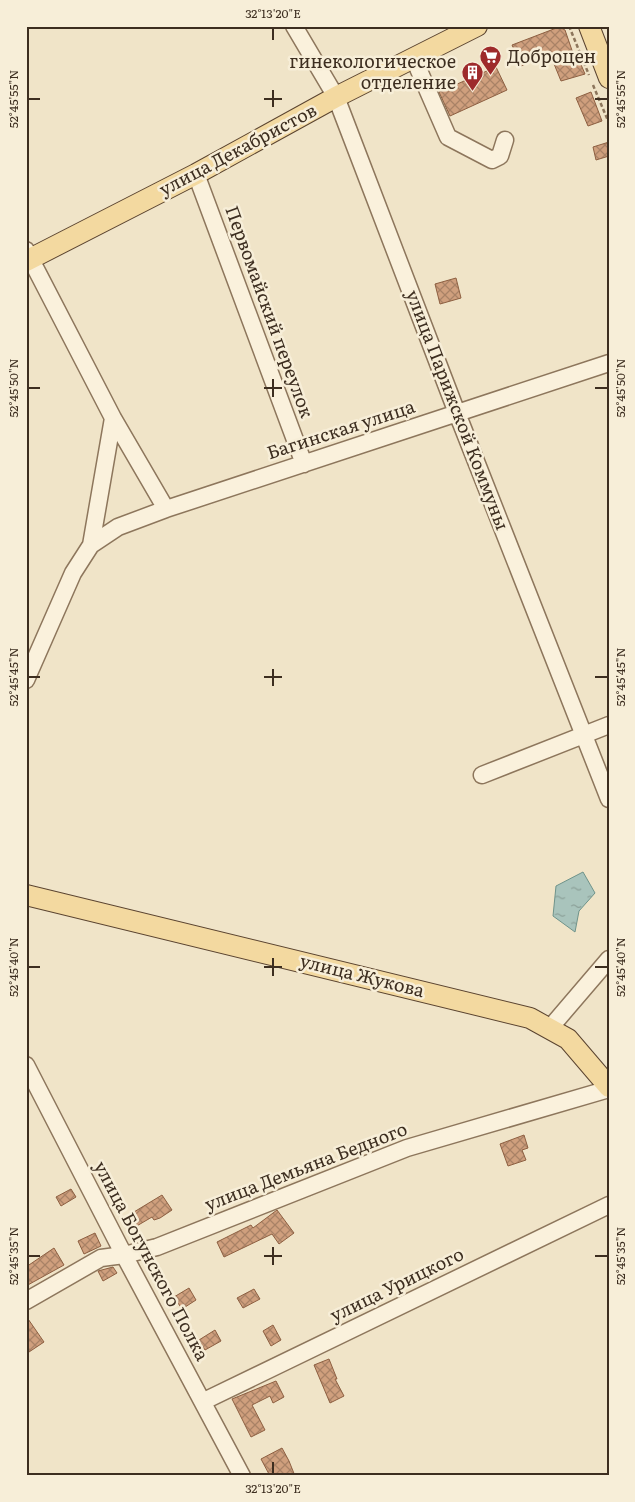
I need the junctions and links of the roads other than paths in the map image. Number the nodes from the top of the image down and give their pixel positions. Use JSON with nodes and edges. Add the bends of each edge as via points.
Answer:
{"nodes":[{"id":1,"x":294,"y":26,"type":"edge"},
{"id":2,"x":477,"y":26,"type":"edge"},
{"id":3,"x":589,"y":26,"type":"edge"},
{"id":4,"x":414,"y":59,"type":"junction"},
{"id":5,"x":609,"y":78,"type":"edge"},
{"id":6,"x":336,"y":97,"type":"junction"},
{"id":7,"x":505,"y":140,"type":"dead end"},
{"id":8,"x":196,"y":174,"type":"junction"},
{"id":9,"x":28,"y":257,"type":"edge"},
{"id":10,"x":609,"y":363,"type":"edge"},
{"id":11,"x":457,"y":413,"type":"junction"},
{"id":12,"x":113,"y":418,"type":"junction"},
{"id":13,"x":304,"y":464,"type":"junction"},
{"id":14,"x":166,"y":509,"type":"junction"},
{"id":15,"x":91,"y":545,"type":"junction"},
{"id":16,"x":26,"y":680,"type":"edge"},
{"id":17,"x":609,"y":725,"type":"edge"},
{"id":18,"x":584,"y":734,"type":"junction"},
{"id":19,"x":482,"y":774,"type":"dead end"},
{"id":20,"x":609,"y":799,"type":"edge"},
{"id":21,"x":26,"y":895,"type":"edge"},
{"id":22,"x":609,"y":959,"type":"edge"},
{"id":23,"x":550,"y":1028,"type":"junction"},
{"id":24,"x":26,"y":1065,"type":"edge"},
{"id":25,"x":609,"y":1088,"type":"edge"},
{"id":26,"x":609,"y":1205,"type":"edge"},
{"id":27,"x":124,"y":1255,"type":"junction"},
{"id":28,"x":26,"y":1300,"type":"edge"},
{"id":29,"x":204,"y":1401,"type":"junction"},
{"id":30,"x":242,"y":1476,"type":"edge"}],
"edges":[{"from":1,"to":6,"type":"street","name":"улица Парижской Коммуны"},
{"from":2,"to":4,"type":"main road","name":"улица Декабристов"},
{"from":3,"to":5,"type":"main road"},
{"from":4,"to":6,"type":"main road","name":"улица Декабристов"},
{"from":4,"to":7,"type":"street","via":[[448,136],[492,160],[500,156]]},
{"from":6,"to":8,"type":"main road","name":"улица Декабристов"},
{"from":6,"to":11,"type":"street","name":"улица Парижской Коммуны"},
{"from":8,"to":9,"type":"main road","name":"улица Декабристов"},
{"from":8,"to":13,"type":"street","name":"Первомайский переулок"},
{"from":9,"to":12,"type":"street"},
{"from":10,"to":11,"type":"street","name":"Багинская улица"},
{"from":11,"to":13,"type":"street","name":"Багинская улица"},
{"from":11,"to":18,"type":"street","name":"улица Парижской Коммуны"},
{"from":12,"to":14,"type":"street"},
{"from":12,"to":15,"type":"street"},
{"from":13,"to":14,"type":"street","name":"Багинская улица"},
{"from":14,"to":15,"type":"street","name":"Багинская улица","via":[[118,527]]},
{"from":15,"to":16,"type":"street","via":[[73,573]]},
{"from":17,"to":18,"type":"street"},
{"from":18,"to":19,"type":"street"},
{"from":18,"to":20,"type":"street","name":"улица Парижской Коммуны"},
{"from":21,"to":23,"type":"main road","name":"улица Жукова","via":[[496,1008]]},
{"from":22,"to":23,"type":"street"},
{"from":23,"to":25,"type":"main road","via":[[568,1039]]},
{"from":24,"to":27,"type":"street","name":"улица Богунского Полка"},
{"from":25,"to":27,"type":"street","name":"улица Демьяна Бедного","via":[[407,1148],[156,1247]]},
{"from":26,"to":29,"type":"street","name":"улица Урицкого"},
{"from":27,"to":28,"type":"street","name":"улица Демьяна Бедного","via":[[101,1258]]},
{"from":27,"to":29,"type":"street","name":"улица Богунского Полка"},
{"from":29,"to":30,"type":"street","name":"улица Богунского Полка"}]}
